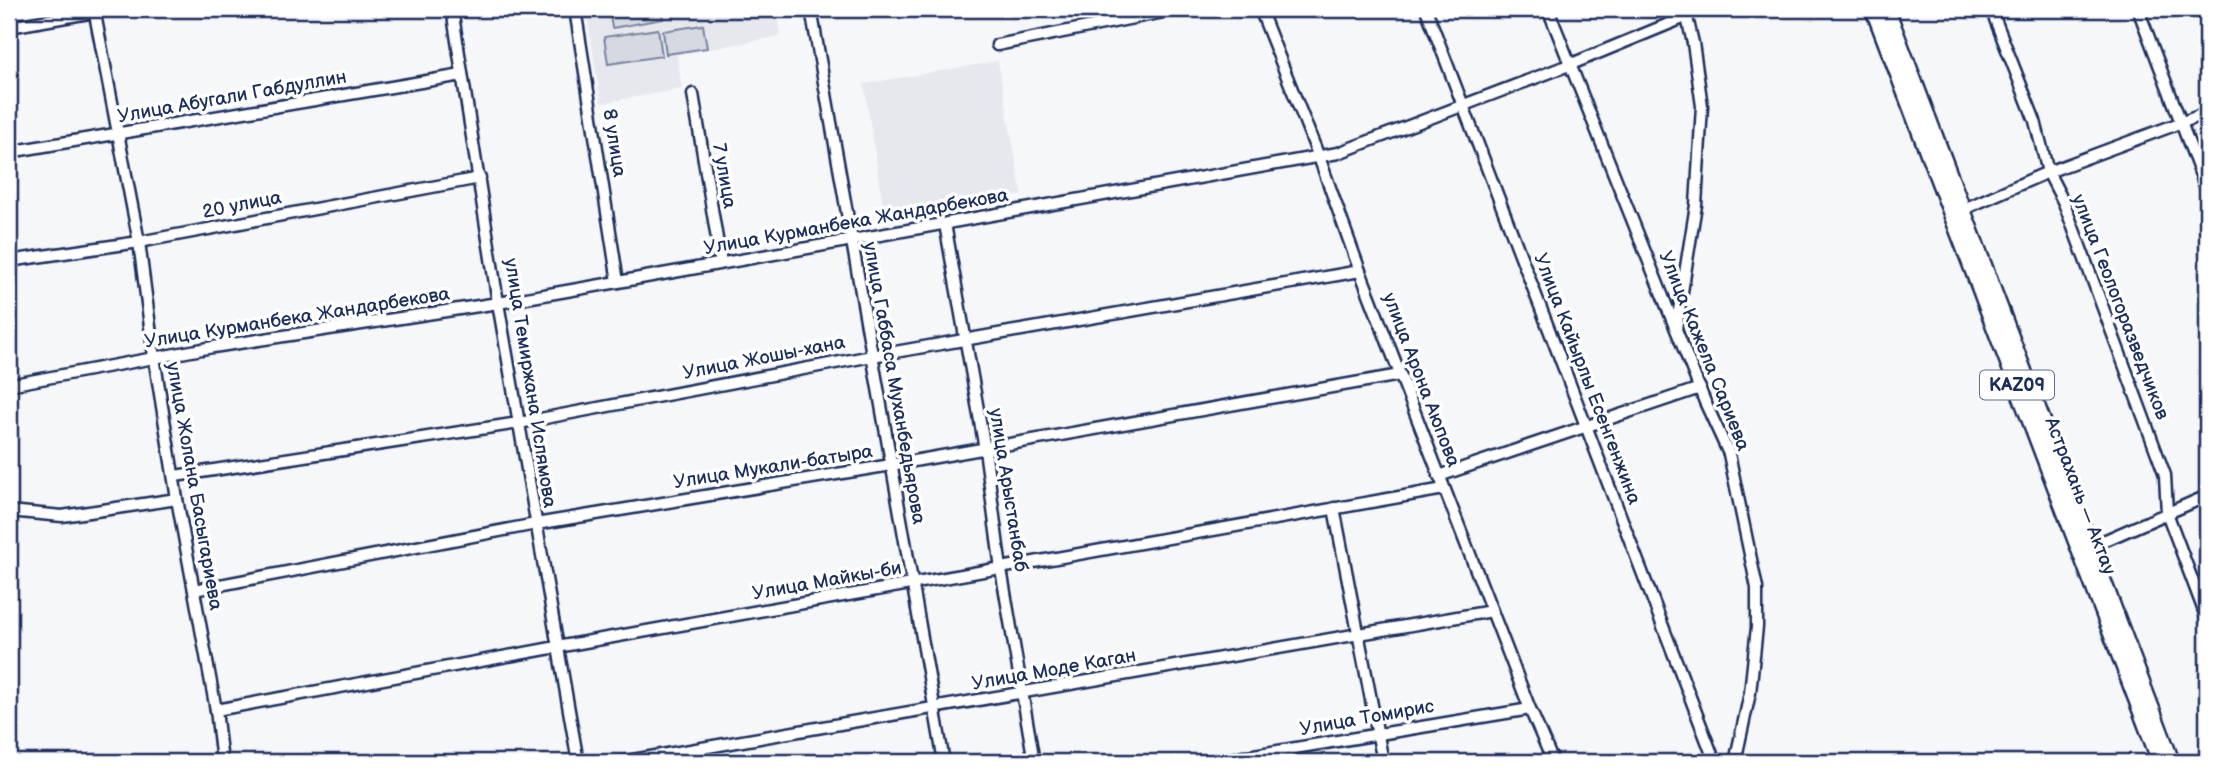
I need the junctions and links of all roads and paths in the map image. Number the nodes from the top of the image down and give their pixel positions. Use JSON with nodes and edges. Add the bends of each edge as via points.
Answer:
{"nodes":[{"id":1,"x":112,"y":9,"type":"edge"},
{"id":2,"x":452,"y":9,"type":"edge"},
{"id":3,"x":575,"y":9,"type":"edge"},
{"id":4,"x":811,"y":9,"type":"edge"},
{"id":5,"x":1179,"y":9,"type":"edge"},
{"id":6,"x":1261,"y":9,"type":"edge"},
{"id":7,"x":1426,"y":9,"type":"edge"},
{"id":8,"x":1548,"y":9,"type":"edge"},
{"id":9,"x":1873,"y":9,"type":"edge"},
{"id":10,"x":1887,"y":9,"type":"edge"},
{"id":11,"x":1991,"y":9,"type":"edge"},
{"id":12,"x":2138,"y":9,"type":"edge"},
{"id":13,"x":94,"y":10,"type":"edge"},
{"id":14,"x":1686,"y":12,"type":"edge"},
{"id":15,"x":9,"y":27,"type":"edge"},
{"id":16,"x":997,"y":45,"type":"dead end"},
{"id":17,"x":1569,"y":65,"type":"junction"},
{"id":18,"x":462,"y":75,"type":"junction"},
{"id":19,"x":693,"y":94,"type":"dead end"},
{"id":20,"x":1464,"y":105,"type":"junction"},
{"id":21,"x":2207,"y":113,"type":"edge"},
{"id":22,"x":2182,"y":123,"type":"junction"},
{"id":23,"x":118,"y":134,"type":"junction"},
{"id":24,"x":9,"y":152,"type":"edge"},
{"id":25,"x":1319,"y":157,"type":"junction"},
{"id":26,"x":2048,"y":172,"type":"junction"},
{"id":27,"x":480,"y":178,"type":"junction"},
{"id":28,"x":2207,"y":191,"type":"edge"},
{"id":29,"x":1958,"y":212,"type":"junction"},
{"id":30,"x":945,"y":224,"type":"junction"},
{"id":31,"x":851,"y":239,"type":"junction"},
{"id":32,"x":139,"y":242,"type":"junction"},
{"id":33,"x":9,"y":261,"type":"edge"},
{"id":34,"x":721,"y":263,"type":"junction"},
{"id":35,"x":1360,"y":271,"type":"junction"},
{"id":36,"x":618,"y":282,"type":"junction"},
{"id":37,"x":498,"y":303,"type":"junction"},
{"id":38,"x":1676,"y":329,"type":"junction"},
{"id":39,"x":965,"y":340,"type":"junction"},
{"id":40,"x":2009,"y":346,"type":"junction"},
{"id":41,"x":872,"y":356,"type":"junction"},
{"id":42,"x":154,"y":357,"type":"junction"},
{"id":43,"x":1400,"y":375,"type":"junction"},
{"id":44,"x":9,"y":385,"type":"edge"},
{"id":45,"x":1700,"y":388,"type":"junction"},
{"id":46,"x":519,"y":423,"type":"junction"},
{"id":47,"x":1586,"y":428,"type":"junction"},
{"id":48,"x":985,"y":449,"type":"junction"},
{"id":49,"x":891,"y":465,"type":"junction"},
{"id":50,"x":175,"y":476,"type":"junction"},
{"id":51,"x":1439,"y":476,"type":"junction"},
{"id":52,"x":1444,"y":489,"type":"junction"},
{"id":53,"x":2207,"y":496,"type":"edge"},
{"id":54,"x":177,"y":499,"type":"junction"},
{"id":55,"x":1334,"y":508,"type":"junction"},
{"id":56,"x":9,"y":511,"type":"edge"},
{"id":57,"x":2167,"y":513,"type":"junction"},
{"id":58,"x":536,"y":524,"type":"junction"},
{"id":59,"x":2092,"y":546,"type":"junction"},
{"id":60,"x":1002,"y":569,"type":"junction"},
{"id":61,"x":912,"y":583,"type":"junction"},
{"id":62,"x":194,"y":590,"type":"junction"},
{"id":63,"x":1492,"y":611,"type":"junction"},
{"id":64,"x":2207,"y":620,"type":"edge"},
{"id":65,"x":1359,"y":634,"type":"junction"},
{"id":66,"x":557,"y":647,"type":"junction"},
{"id":67,"x":1024,"y":693,"type":"junction"},
{"id":68,"x":934,"y":709,"type":"junction"},
{"id":69,"x":1530,"y":709,"type":"junction"},
{"id":70,"x":216,"y":710,"type":"junction"},
{"id":71,"x":1378,"y":734,"type":"junction"},
{"id":72,"x":222,"y":762,"type":"edge"},
{"id":73,"x":578,"y":762,"type":"edge"},
{"id":74,"x":621,"y":762,"type":"edge"},
{"id":75,"x":944,"y":762,"type":"edge"},
{"id":76,"x":1034,"y":762,"type":"edge"},
{"id":77,"x":1211,"y":762,"type":"edge"},
{"id":78,"x":1383,"y":762,"type":"edge"},
{"id":79,"x":1553,"y":762,"type":"edge"},
{"id":80,"x":1715,"y":762,"type":"edge"},
{"id":81,"x":1735,"y":762,"type":"edge"},
{"id":82,"x":2160,"y":762,"type":"edge"},
{"id":83,"x":2172,"y":762,"type":"edge"}],
"edges":[{"from":1,"to":13,"type":"street"},
{"from":2,"to":18,"type":"street","name":"улица Темиржана Ислямова"},
{"from":3,"to":36,"type":"street","name":"8 улица"},
{"from":4,"to":31,"type":"street","name":"улица Габбаса Муханбедьярова"},
{"from":5,"to":16,"type":"street"},
{"from":6,"to":25,"type":"street","name":"улица Арона Аюпова"},
{"from":7,"to":20,"type":"street","name":"Улица Кайырлы Есенгенжина"},
{"from":8,"to":17,"type":"street","name":"Улица Кажела Сариева"},
{"from":9,"to":29,"type":"highway","name":"Астрахань — Актау","number":"KAZ09"},
{"from":10,"to":29,"type":"highway","name":"Астрахань — Актау","number":"KAZ09"},
{"from":11,"to":26,"type":"street","name":"улица Геологоразведчиков","via":[[2035,121]]},
{"from":12,"to":22,"type":"street"},
{"from":13,"to":15,"type":"street"},
{"from":13,"to":23,"type":"street","name":"улица Жолана Басыгариева"},
{"from":14,"to":17,"type":"street","name":"Улица Курманбека Жандарбекова"},
{"from":14,"to":38,"type":"street","via":[[1702,106],[1696,205]]},
{"from":17,"to":20,"type":"street","name":"Улица Курманбека Жандарбекова"},
{"from":17,"to":38,"type":"street","name":"Улица Кажела Сариева"},
{"from":18,"to":23,"type":"street","name":"Улица Абугали Габдуллин"},
{"from":18,"to":27,"type":"street","name":"улица Темиржана Ислямова"},
{"from":19,"to":34,"type":"street","name":"7 улица"},
{"from":20,"to":25,"type":"street","name":"Улица Курманбека Жандарбекова"},
{"from":20,"to":47,"type":"street","name":"Улица Кайырлы Есенгенжина"},
{"from":21,"to":22,"type":"street"},
{"from":22,"to":26,"type":"street"},
{"from":22,"to":28,"type":"street"},
{"from":23,"to":24,"type":"street","name":"Улица Абугали Габдуллин"},
{"from":23,"to":32,"type":"street","name":"улица Жолана Басыгариева"},
{"from":25,"to":30,"type":"street","name":"Улица Курманбека Жандарбекова"},
{"from":25,"to":35,"type":"street","name":"улица Арона Аюпова"},
{"from":26,"to":29,"type":"street"},
{"from":26,"to":57,"type":"street","name":"улица Геологоразведчиков","via":[[2064,203],[2165,475]]},
{"from":27,"to":32,"type":"street","name":"20 улица"},
{"from":27,"to":37,"type":"street","name":"улица Темиржана Ислямова"},
{"from":29,"to":40,"type":"highway","name":"Астрахань — Актау","number":"KAZ09"},
{"from":30,"to":31,"type":"street","name":"Улица Курманбека Жандарбекова"},
{"from":30,"to":39,"type":"street","name":"улица Арыстанбаб"},
{"from":31,"to":34,"type":"street","name":"Улица Курманбека Жандарбекова"},
{"from":31,"to":41,"type":"street","name":"улица Габбаса Муханбедьярова"},
{"from":32,"to":33,"type":"street","name":"20 улица"},
{"from":32,"to":42,"type":"street","name":"улица Жолана Басыгариева"},
{"from":34,"to":36,"type":"street","name":"Улица Курманбека Жандарбекова"},
{"from":35,"to":39,"type":"street","name":"Улица Жошы-хана"},
{"from":35,"to":43,"type":"street","name":"улица Арона Аюпова"},
{"from":36,"to":37,"type":"street","name":"Улица Курманбека Жандарбекова"},
{"from":37,"to":42,"type":"street","name":"Улица Курманбека Жандарбекова"},
{"from":37,"to":46,"type":"street","name":"улица Темиржана Ислямова"},
{"from":38,"to":45,"type":"street","name":"Улица Кажела Сариева"},
{"from":39,"to":41,"type":"street","name":"Улица Жошы-хана"},
{"from":39,"to":48,"type":"street","name":"улица Арыстанбаб"},
{"from":40,"to":59,"type":"highway","name":"Астрахань — Актау","number":"KAZ09"},
{"from":40,"to":82,"type":"highway","name":"Астрахань — Актау","number":"KAZ09"},
{"from":41,"to":46,"type":"street","name":"Улица Жошы-хана"},
{"from":41,"to":49,"type":"street","name":"улица Габбаса Муханбедьярова"},
{"from":42,"to":44,"type":"street","name":"Улица Курманбека Жандарбекова"},
{"from":42,"to":50,"type":"street","name":"улица Жолана Басыгариева"},
{"from":43,"to":48,"type":"street","name":"Улица Мукали-батыра"},
{"from":43,"to":51,"type":"street","name":"улица Арона Аюпова"},
{"from":45,"to":47,"type":"street"},
{"from":45,"to":81,"type":"street","name":"Улица Кажела Сариева","via":[[1729,454],[1757,588],[1750,694]]},
{"from":46,"to":50,"type":"street","name":"Улица Жошы-хана"},
{"from":46,"to":58,"type":"street","name":"улица Темиржана Ислямова"},
{"from":47,"to":51,"type":"street"},
{"from":47,"to":80,"type":"street","name":"Улица Кайырлы Есенгенжина"},
{"from":48,"to":49,"type":"street","name":"Улица Мукали-батыра"},
{"from":48,"to":60,"type":"street","name":"улица Арыстанбаб"},
{"from":49,"to":58,"type":"street","name":"Улица Мукали-батыра"},
{"from":49,"to":61,"type":"street","name":"улица Габбаса Муханбедьярова"},
{"from":50,"to":54,"type":"street","name":"улица Жолана Басыгариева"},
{"from":51,"to":52,"type":"street","name":"улица Арона Аюпова"},
{"from":52,"to":55,"type":"street","name":"Улица Майкы-би"},
{"from":52,"to":63,"type":"street","name":"улица Арона Аюпова"},
{"from":53,"to":57,"type":"street"},
{"from":54,"to":56,"type":"street","via":[[62,516]]},
{"from":54,"to":62,"type":"street","name":"улица Жолана Басыгариева"},
{"from":55,"to":60,"type":"street","name":"Улица Майкы-би"},
{"from":55,"to":65,"type":"street"},
{"from":57,"to":59,"type":"street"},
{"from":57,"to":64,"type":"street","name":"улица Геологоразведчиков"},
{"from":58,"to":62,"type":"street","name":"Улица Мукали-батыра"},
{"from":58,"to":66,"type":"street","name":"улица Темиржана Ислямова"},
{"from":59,"to":83,"type":"highway","name":"Астрахань — Актау","number":"KAZ09"},
{"from":60,"to":61,"type":"street","name":"Улица Майкы-би"},
{"from":60,"to":67,"type":"street","name":"улица Арыстанбаб"},
{"from":61,"to":66,"type":"street","name":"Улица Майкы-би"},
{"from":61,"to":68,"type":"street","name":"улица Габбаса Муханбедьярова"},
{"from":62,"to":70,"type":"street","name":"улица Жолана Басыгариева"},
{"from":63,"to":65,"type":"street","name":"Улица Моде Каган"},
{"from":63,"to":69,"type":"street","name":"улица Арона Аюпова"},
{"from":65,"to":67,"type":"street","name":"Улица Моде Каган"},
{"from":65,"to":71,"type":"street"},
{"from":66,"to":70,"type":"street","name":"Улица Майкы-би"},
{"from":66,"to":73,"type":"street","name":"улица Темиржана Ислямова"},
{"from":67,"to":68,"type":"street","name":"Улица Моде Каган"},
{"from":67,"to":76,"type":"street","name":"улица Арыстанбаб"},
{"from":68,"to":74,"type":"street","name":"Улица Моде Каган"},
{"from":68,"to":75,"type":"street","name":"улица Габбаса Муханбедьярова"},
{"from":69,"to":71,"type":"street","name":"Улица Томирис"},
{"from":69,"to":79,"type":"street","name":"улица Арона Аюпова"},
{"from":70,"to":72,"type":"street","name":"улица Жолана Басыгариева"},
{"from":71,"to":77,"type":"street","name":"Улица Томирис"},
{"from":71,"to":78,"type":"street"}]}
